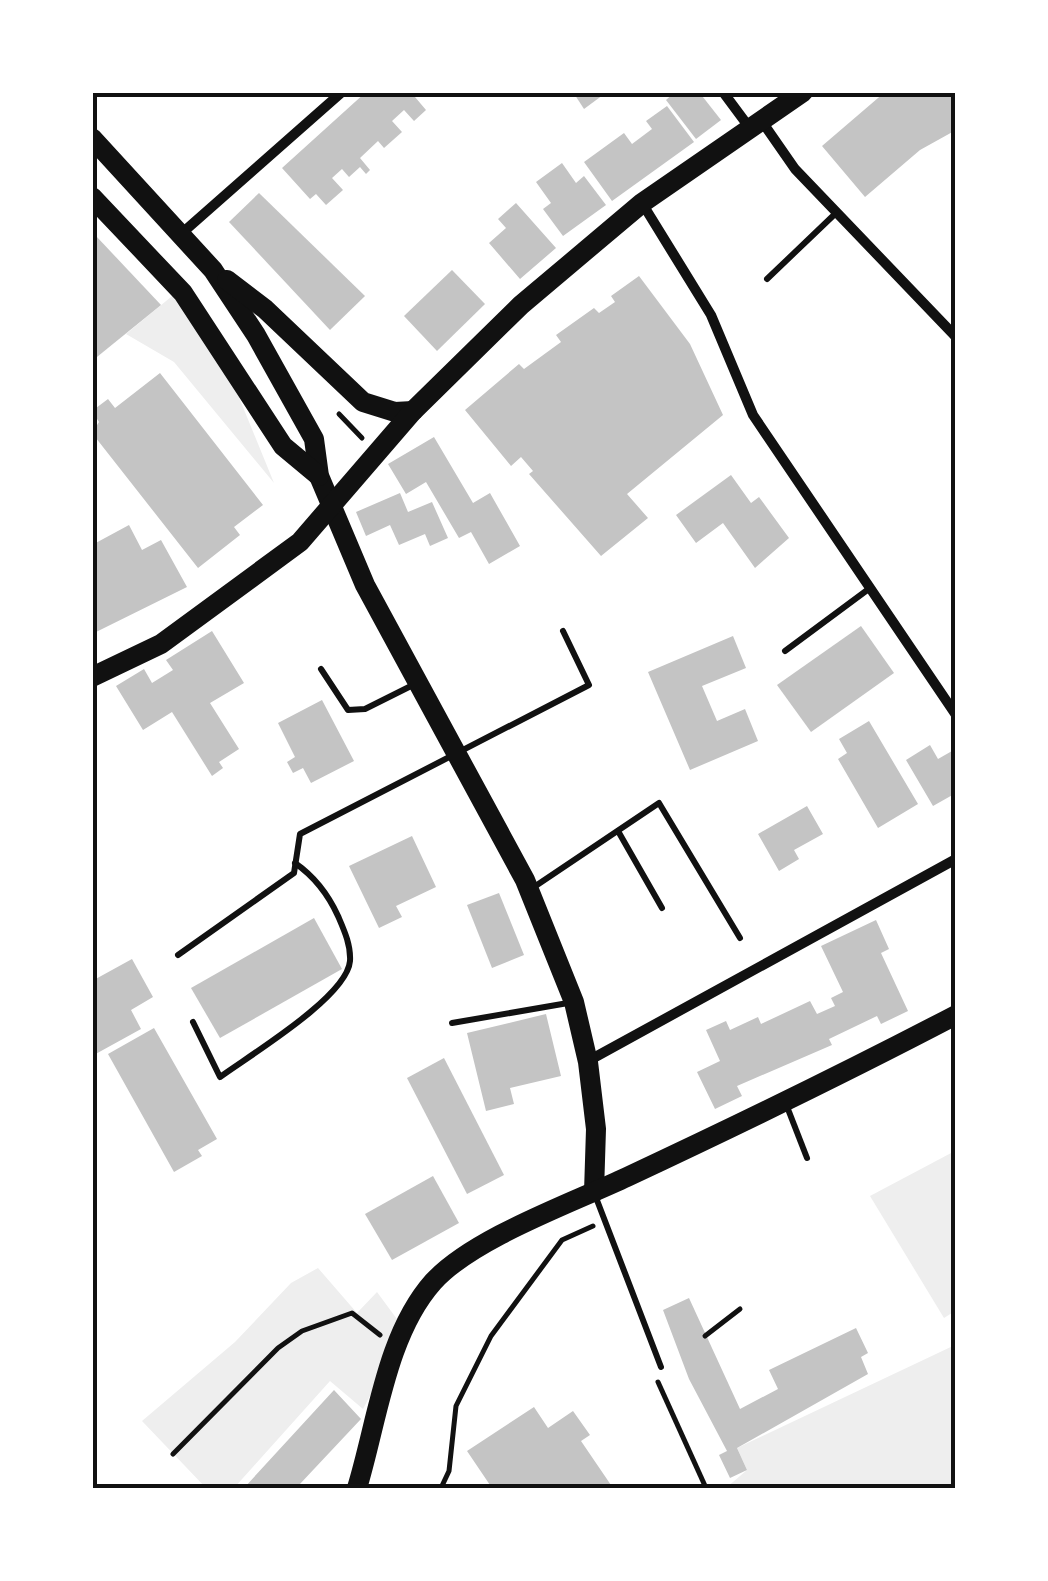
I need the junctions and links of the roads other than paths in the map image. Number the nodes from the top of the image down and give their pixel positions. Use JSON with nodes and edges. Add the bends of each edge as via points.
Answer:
{"nodes":[{"id":1,"x":342,"y":92,"type":"edge"},
{"id":2,"x":724,"y":92,"type":"edge"},
{"id":3,"x":803,"y":92,"type":"edge"},
{"id":4,"x":755,"y":124,"type":"junction"},
{"id":5,"x":92,"y":138,"type":"edge"},
{"id":6,"x":92,"y":197,"type":"edge"},
{"id":7,"x":642,"y":203,"type":"junction"},
{"id":8,"x":836,"y":213,"type":"junction"},
{"id":9,"x":181,"y":234,"type":"junction"},
{"id":10,"x":213,"y":270,"type":"junction"},
{"id":11,"x":767,"y":279,"type":"dead end"},
{"id":12,"x":956,"y":337,"type":"edge"},
{"id":13,"x":413,"y":411,"type":"junction"},
{"id":14,"x":319,"y":476,"type":"junction"},
{"id":15,"x":334,"y":507,"type":"junction"},
{"id":16,"x":870,"y":588,"type":"junction"},
{"id":17,"x":563,"y":630,"type":"dead end"},
{"id":18,"x":785,"y":651,"type":"dead end"},
{"id":19,"x":321,"y":669,"type":"dead end"},
{"id":20,"x":92,"y":676,"type":"edge"},
{"id":21,"x":419,"y":682,"type":"junction"},
{"id":22,"x":956,"y":715,"type":"edge"},
{"id":23,"x":457,"y":754,"type":"junction"},
{"id":24,"x":618,"y":830,"type":"junction"},
{"id":25,"x":956,"y":859,"type":"edge"},
{"id":26,"x":295,"y":863,"type":"junction"},
{"id":27,"x":529,"y":890,"type":"junction"},
{"id":28,"x":662,"y":908,"type":"dead end"},
{"id":29,"x":740,"y":938,"type":"dead end"},
{"id":30,"x":178,"y":955,"type":"dead end"},
{"id":31,"x":574,"y":1002,"type":"junction"},
{"id":32,"x":956,"y":1015,"type":"edge"},
{"id":33,"x":193,"y":1022,"type":"dead end"},
{"id":34,"x":452,"y":1023,"type":"dead end"},
{"id":35,"x":588,"y":1062,"type":"junction"},
{"id":36,"x":785,"y":1103,"type":"junction"},
{"id":37,"x":807,"y":1158,"type":"dead end"},
{"id":38,"x":594,"y":1192,"type":"junction"},
{"id":39,"x":659,"y":1362,"type":"road end"},
{"id":40,"x":357,"y":1488,"type":"edge"}],
"edges":[{"from":1,"to":9,"type":"street"},
{"from":2,"to":4,"type":"street"},
{"from":3,"to":4,"type":"highway"},
{"from":4,"to":7,"type":"highway"},
{"from":4,"to":8,"type":"street"},
{"from":5,"to":9,"type":"highway"},
{"from":6,"to":14,"type":"highway","via":[[184,293],[283,446]]},
{"from":7,"to":13,"type":"highway","via":[[521,305]]},
{"from":7,"to":16,"type":"street","via":[[711,315],[753,414]]},
{"from":8,"to":11,"type":"lane"},
{"from":8,"to":12,"type":"street"},
{"from":9,"to":10,"type":"highway"},
{"from":10,"to":13,"type":"highway","via":[[265,309],[362,402]]},
{"from":10,"to":14,"type":"highway","via":[[307,424]]},
{"from":13,"to":15,"type":"highway"},
{"from":14,"to":15,"type":"highway"},
{"from":15,"to":20,"type":"highway","via":[[300,542],[205,614],[161,644]]},
{"from":15,"to":21,"type":"highway","via":[[365,585]]},
{"from":16,"to":18,"type":"lane"},
{"from":16,"to":22,"type":"street"},
{"from":17,"to":23,"type":"lane","via":[[588,685]]},
{"from":19,"to":21,"type":"lane","via":[[348,710]]},
{"from":21,"to":23,"type":"highway"},
{"from":23,"to":26,"type":"lane","via":[[300,834]]},
{"from":23,"to":27,"type":"highway"},
{"from":24,"to":27,"type":"lane"},
{"from":24,"to":28,"type":"lane"},
{"from":24,"to":29,"type":"lane","via":[[659,803]]},
{"from":25,"to":35,"type":"street"},
{"from":26,"to":30,"type":"lane","via":[[294,873]]},
{"from":26,"to":33,"type":"lane","via":[[312,874],[347,938],[350,962],[342,980],[220,1077]]},
{"from":27,"to":31,"type":"highway"},
{"from":31,"to":34,"type":"lane"},
{"from":31,"to":35,"type":"highway"},
{"from":32,"to":36,"type":"highway"},
{"from":35,"to":38,"type":"highway"},
{"from":36,"to":37,"type":"lane"},
{"from":36,"to":38,"type":"highway"},
{"from":38,"to":39,"type":"lane"},
{"from":38,"to":40,"type":"highway","via":[[458,1260],[434,1282],[397,1349]]}]}
